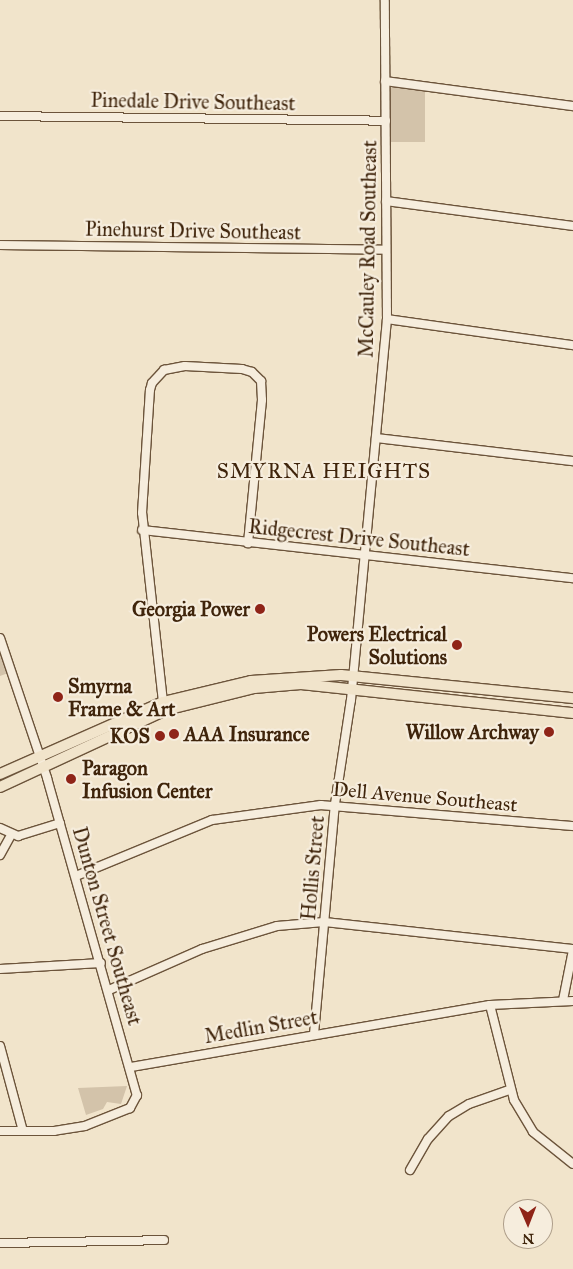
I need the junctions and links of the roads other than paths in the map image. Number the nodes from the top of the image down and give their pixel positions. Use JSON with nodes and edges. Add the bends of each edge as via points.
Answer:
{"nodes":[{"id":1,"x":385,"y":0,"type":"edge"},
{"id":2,"x":385,"y":81,"type":"junction"},
{"id":3,"x":573,"y":106,"type":"edge"},
{"id":4,"x":0,"y":116,"type":"edge"},
{"id":5,"x":386,"y":121,"type":"junction"},
{"id":6,"x":386,"y":201,"type":"junction"},
{"id":7,"x":573,"y":226,"type":"edge"},
{"id":8,"x":0,"y":245,"type":"edge"},
{"id":9,"x":386,"y":250,"type":"junction"},
{"id":10,"x":387,"y":319,"type":"junction"},
{"id":11,"x":573,"y":345,"type":"edge"},
{"id":12,"x":376,"y":438,"type":"junction"},
{"id":13,"x":573,"y":462,"type":"edge"},
{"id":14,"x":142,"y":530,"type":"junction"},
{"id":15,"x":248,"y":543,"type":"junction"},
{"id":16,"x":364,"y":556,"type":"junction"},
{"id":17,"x":573,"y":578,"type":"edge"},
{"id":18,"x":0,"y":638,"type":"edge"},
{"id":19,"x":352,"y":676,"type":"junction"},
{"id":20,"x":351,"y":690,"type":"junction"},
{"id":21,"x":573,"y":698,"type":"edge"},
{"id":22,"x":163,"y":702,"type":"junction"},
{"id":23,"x":573,"y":713,"type":"edge"},
{"id":24,"x":37,"y":755,"type":"junction"},
{"id":25,"x":42,"y":766,"type":"junction"},
{"id":26,"x":0,"y":774,"type":"edge"},
{"id":27,"x":0,"y":787,"type":"edge"},
{"id":28,"x":335,"y":804,"type":"junction"},
{"id":29,"x":60,"y":823,"type":"junction"},
{"id":30,"x":573,"y":826,"type":"edge"},
{"id":31,"x":0,"y":828,"type":"edge"},
{"id":32,"x":11,"y":835,"type":"junction"},
{"id":33,"x":0,"y":855,"type":"edge"},
{"id":34,"x":76,"y":876,"type":"junction"},
{"id":35,"x":324,"y":922,"type":"junction"},
{"id":36,"x":573,"y":949,"type":"edge"},
{"id":37,"x":101,"y":963,"type":"junction"},
{"id":38,"x":0,"y":968,"type":"edge"},
{"id":39,"x":110,"y":990,"type":"junction"},
{"id":40,"x":563,"y":1000,"type":"junction"},
{"id":41,"x":573,"y":1001,"type":"edge"},
{"id":42,"x":490,"y":1005,"type":"junction"},
{"id":43,"x":314,"y":1034,"type":"junction"},
{"id":44,"x":0,"y":1046,"type":"edge"},
{"id":45,"x":131,"y":1067,"type":"junction"},
{"id":46,"x":509,"y":1090,"type":"junction"},
{"id":47,"x":0,"y":1131,"type":"edge"},
{"id":48,"x":23,"y":1131,"type":"junction"},
{"id":49,"x":573,"y":1164,"type":"edge"},
{"id":50,"x":410,"y":1170,"type":"dead end"},
{"id":51,"x":164,"y":1240,"type":"dead end"},
{"id":52,"x":0,"y":1243,"type":"edge"}],
"edges":[{"from":1,"to":2,"type":"street","name":"McCauley Road Southeast"},
{"from":2,"to":3,"type":"street"},
{"from":2,"to":5,"type":"street","name":"McCauley Road Southeast"},
{"from":4,"to":5,"type":"street","name":"Pinedale Drive Southeast"},
{"from":5,"to":6,"type":"street","name":"McCauley Road Southeast"},
{"from":6,"to":7,"type":"street"},
{"from":6,"to":9,"type":"street","name":"McCauley Road Southeast"},
{"from":8,"to":9,"type":"street","name":"Pinehurst Drive Southeast"},
{"from":9,"to":10,"type":"street","name":"McCauley Road Southeast"},
{"from":10,"to":11,"type":"street"},
{"from":10,"to":12,"type":"street","name":"McCauley Road Southeast"},
{"from":12,"to":13,"type":"street"},
{"from":12,"to":16,"type":"street","name":"McCauley Road Southeast"},
{"from":14,"to":15,"type":"street","name":"Ridgecrest Drive Southeast"},
{"from":14,"to":15,"type":"street","via":[[143,478],[152,383],[164,370],[172,368],[242,369],[258,376],[262,389]]},
{"from":14,"to":22,"type":"street"},
{"from":15,"to":16,"type":"street","name":"Ridgecrest Drive Southeast"},
{"from":16,"to":17,"type":"street","name":"Ridgecrest Drive Southeast"},
{"from":16,"to":19,"type":"street","name":"McCauley Road Southeast"},
{"from":18,"to":24,"type":"street","name":"Dunton Street Southeast"},
{"from":19,"to":20,"type":"street","name":"Hollis Street"},
{"from":19,"to":21,"type":"main road"},
{"from":19,"to":22,"type":"main road","via":[[298,676],[251,681]]},
{"from":20,"to":23,"type":"main road"},
{"from":20,"to":25,"type":"main road","via":[[289,684],[213,696],[143,719]]},
{"from":20,"to":28,"type":"street","name":"Hollis Street"},
{"from":22,"to":24,"type":"main road"},
{"from":24,"to":25,"type":"street","name":"Dunton Street Southeast"},
{"from":24,"to":26,"type":"main road"},
{"from":25,"to":27,"type":"main road"},
{"from":25,"to":29,"type":"street","name":"Dunton Street Southeast"},
{"from":28,"to":30,"type":"street","name":"Dell Avenue Southeast"},
{"from":28,"to":34,"type":"street","name":"Dell Avenue Southeast","via":[[212,820]]},
{"from":28,"to":35,"type":"street","name":"Hollis Street"},
{"from":29,"to":32,"type":"street"},
{"from":29,"to":34,"type":"street","name":"Dunton Street Southeast"},
{"from":31,"to":32,"type":"street"},
{"from":32,"to":33,"type":"street"},
{"from":34,"to":37,"type":"street","name":"Dunton Street Southeast"},
{"from":35,"to":36,"type":"street"},
{"from":35,"to":39,"type":"street","via":[[277,926],[202,949]]},
{"from":35,"to":43,"type":"street","name":"Hollis Street"},
{"from":36,"to":40,"type":"street"},
{"from":37,"to":38,"type":"street"},
{"from":37,"to":39,"type":"street","name":"Dunton Street Southeast"},
{"from":39,"to":45,"type":"street","name":"Dunton Street Southeast"},
{"from":40,"to":41,"type":"street","name":"Medlin Street"},
{"from":40,"to":42,"type":"street","name":"Medlin Street"},
{"from":42,"to":43,"type":"street","name":"Medlin Street"},
{"from":42,"to":46,"type":"street"},
{"from":43,"to":45,"type":"street","name":"Medlin Street"},
{"from":44,"to":48,"type":"street"},
{"from":45,"to":48,"type":"street","via":[[137,1096],[130,1108],[85,1126]]},
{"from":46,"to":49,"type":"street","via":[[533,1132]]},
{"from":46,"to":50,"type":"street","via":[[469,1104],[449,1116],[428,1139]]},
{"from":47,"to":48,"type":"street"},
{"from":51,"to":52,"type":"street"}]}
